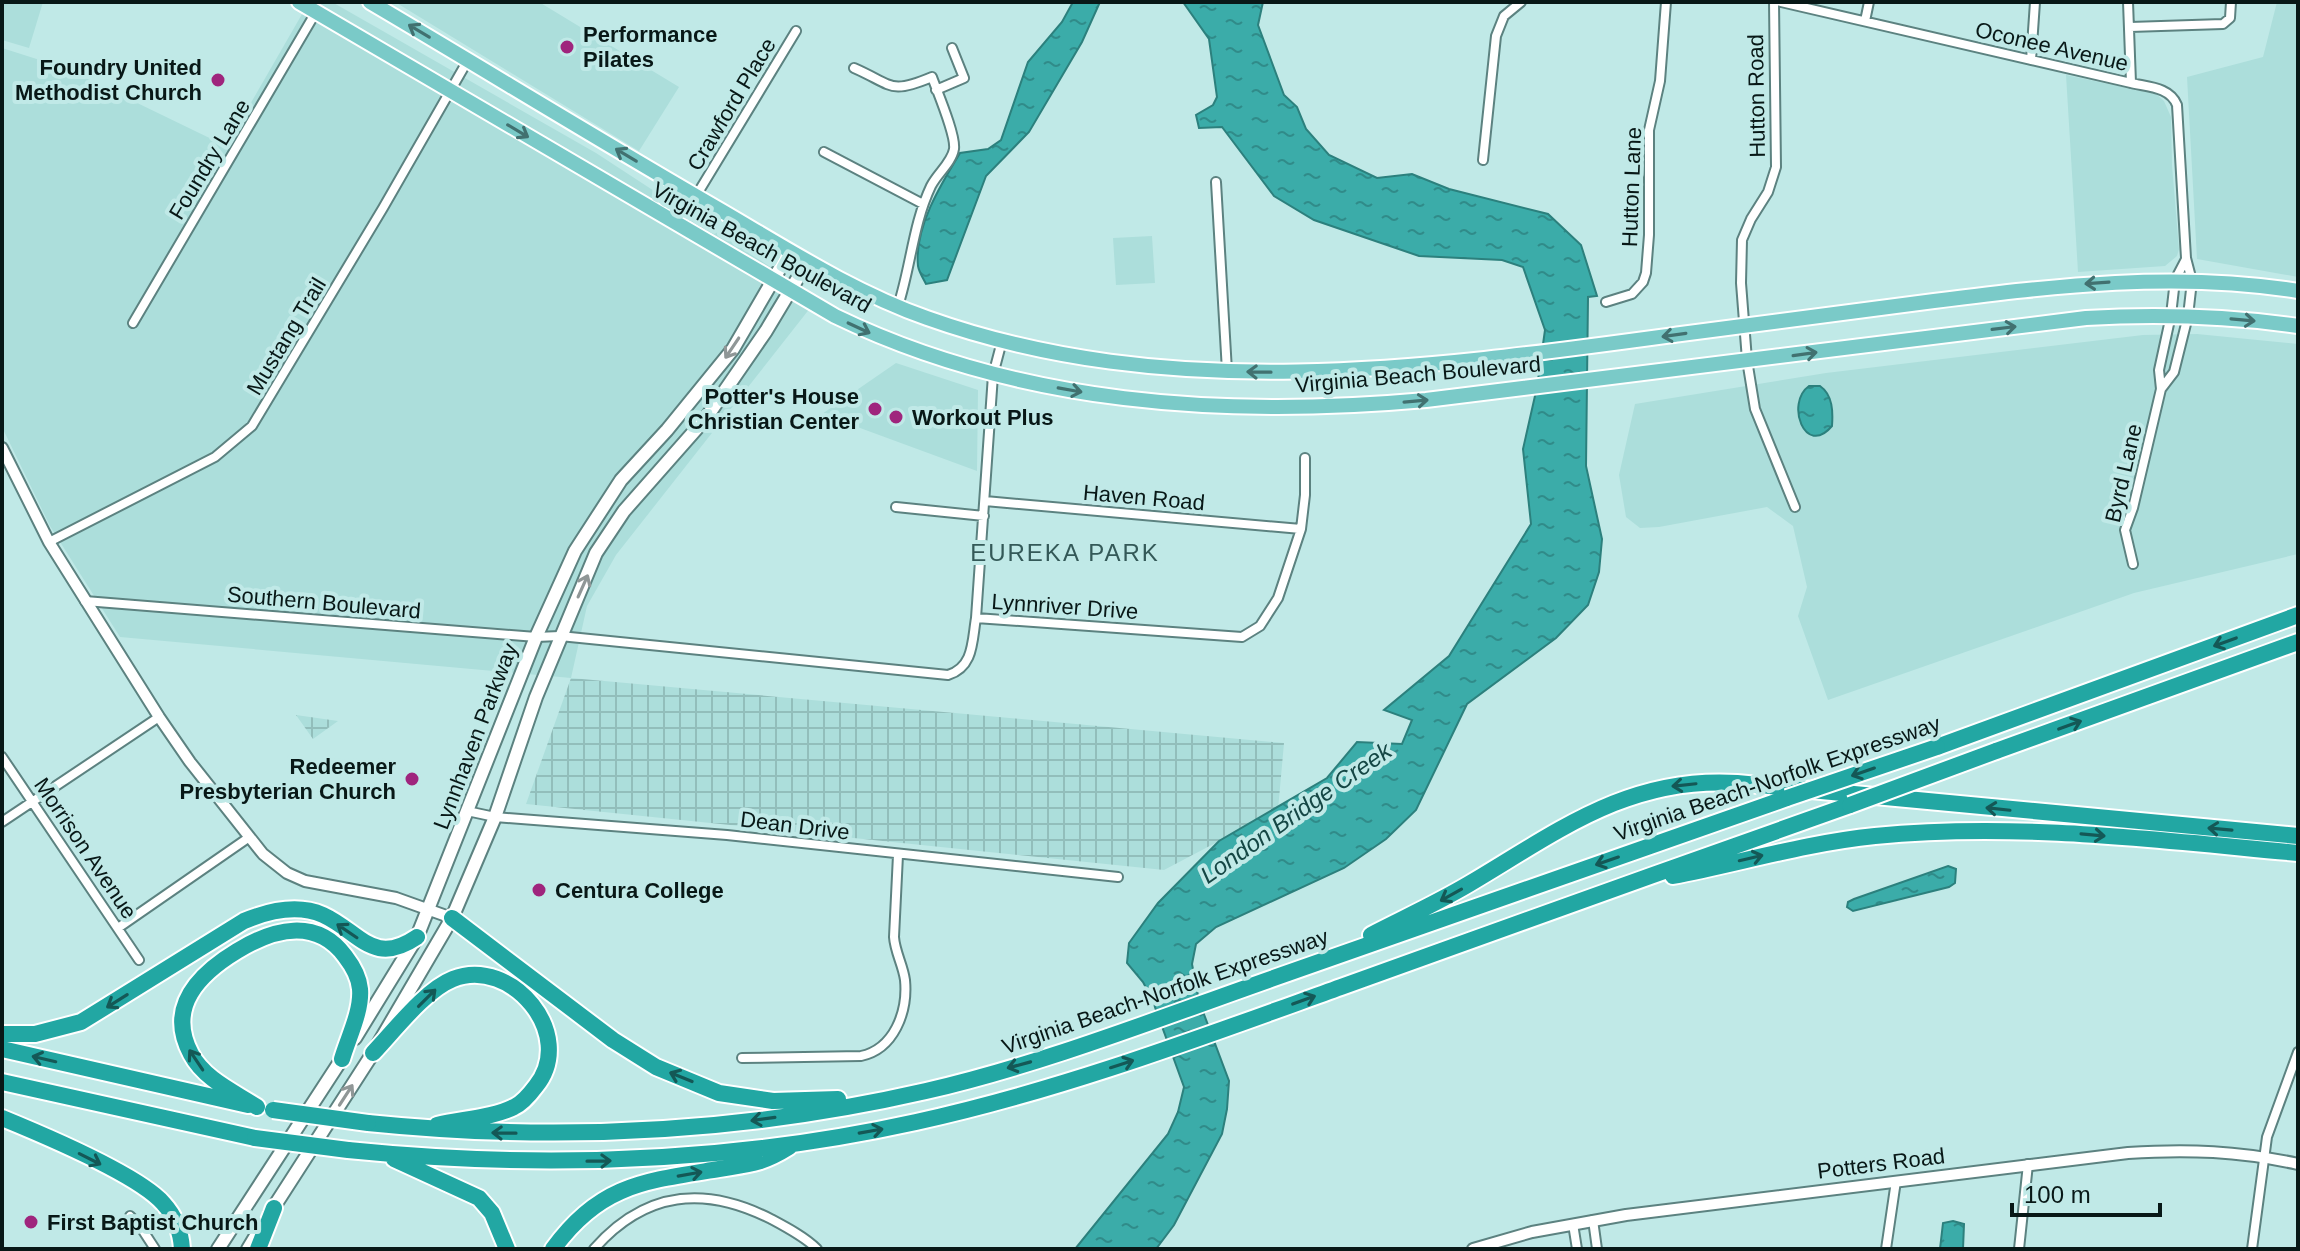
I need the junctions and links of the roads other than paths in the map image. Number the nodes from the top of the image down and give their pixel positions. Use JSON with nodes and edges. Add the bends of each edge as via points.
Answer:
{"nodes":[{"id":1,"x":299,"y":2,"type":"edge"},
{"id":2,"x":370,"y":2,"type":"edge"},
{"id":3,"x":1521,"y":2,"type":"edge"},
{"id":4,"x":1666,"y":2,"type":"edge"},
{"id":5,"x":1774,"y":2,"type":"edge"},
{"id":6,"x":1781,"y":2,"type":"edge"},
{"id":7,"x":1869,"y":2,"type":"edge"},
{"id":8,"x":2035,"y":2,"type":"edge"},
{"id":9,"x":2128,"y":2,"type":"edge"},
{"id":10,"x":2231,"y":2,"type":"edge"},
{"id":11,"x":316,"y":12,"type":"junction"},
{"id":12,"x":1865,"y":21,"type":"junction"},
{"id":13,"x":2130,"y":27,"type":"junction"},
{"id":14,"x":796,"y":31,"type":"dead end"},
{"id":15,"x":952,"y":48,"type":"dead end"},
{"id":16,"x":468,"y":60,"type":"junction"},
{"id":17,"x":2031,"y":60,"type":"junction"},
{"id":18,"x":854,"y":68,"type":"dead end"},
{"id":19,"x":2131,"y":83,"type":"junction"},
{"id":20,"x":936,"y":90,"type":"junction"},
{"id":21,"x":451,"y":92,"type":"junction"},
{"id":22,"x":2173,"y":96,"type":"joint"},
{"id":23,"x":824,"y":152,"type":"dead end"},
{"id":24,"x":1483,"y":160,"type":"dead end"},
{"id":25,"x":1216,"y":182,"type":"dead end"},
{"id":26,"x":696,"y":196,"type":"junction"},
{"id":27,"x":923,"y":204,"type":"junction"},
{"id":28,"x":790,"y":251,"type":"junction"},
{"id":29,"x":2186,"y":258,"type":"junction"},
{"id":30,"x":808,"y":261,"type":"junction"},
{"id":31,"x":2175,"y":280,"type":"junction"},
{"id":32,"x":2192,"y":281,"type":"junction"},
{"id":33,"x":772,"y":282,"type":"junction"},
{"id":34,"x":2298,"y":291,"type":"edge"},
{"id":35,"x":790,"y":292,"type":"junction"},
{"id":36,"x":1606,"y":302,"type":"dead end"},
{"id":37,"x":898,"y":306,"type":"junction"},
{"id":38,"x":2171,"y":315,"type":"junction"},
{"id":39,"x":2188,"y":316,"type":"junction"},
{"id":40,"x":133,"y":323,"type":"dead end"},
{"id":41,"x":1745,"y":326,"type":"junction"},
{"id":42,"x":2298,"y":326,"type":"edge"},
{"id":43,"x":1002,"y":341,"type":"junction"},
{"id":44,"x":1747,"y":360,"type":"junction"},
{"id":45,"x":1227,"y":371,"type":"junction"},
{"id":46,"x":993,"y":375,"type":"junction"},
{"id":47,"x":2161,"y":389,"type":"junction"},
{"id":48,"x":2,"y":448,"type":"edge"},
{"id":49,"x":1305,"y":458,"type":"dead end"},
{"id":50,"x":985,"y":501,"type":"junction"},
{"id":51,"x":896,"y":507,"type":"dead end"},
{"id":52,"x":1795,"y":507,"type":"dead end"},
{"id":53,"x":984,"y":516,"type":"junction"},
{"id":54,"x":1301,"y":529,"type":"junction"},
{"id":55,"x":49,"y":542,"type":"junction"},
{"id":56,"x":2133,"y":564,"type":"dead end"},
{"id":57,"x":85,"y":601,"type":"junction"},
{"id":58,"x":2298,"y":615,"type":"edge"},
{"id":59,"x":976,"y":618,"type":"junction"},
{"id":60,"x":560,"y":636,"type":"junction"},
{"id":61,"x":536,"y":637,"type":"junction"},
{"id":62,"x":2298,"y":642,"type":"edge"},
{"id":63,"x":159,"y":717,"type":"junction"},
{"id":64,"x":2,"y":757,"type":"edge"},
{"id":65,"x":33,"y":801,"type":"junction"},
{"id":66,"x":467,"y":811,"type":"junction"},
{"id":67,"x":495,"y":817,"type":"junction"},
{"id":68,"x":2,"y":822,"type":"edge"},
{"id":69,"x":2298,"y":836,"type":"edge"},
{"id":70,"x":248,"y":838,"type":"junction"},
{"id":71,"x":2298,"y":853,"type":"edge"},
{"id":72,"x":898,"y":855,"type":"junction"},
{"id":73,"x":1118,"y":877,"type":"dead end"},
{"id":74,"x":1620,"y":887,"type":"junction"},
{"id":75,"x":429,"y":909,"type":"junction"},
{"id":76,"x":452,"y":918,"type":"junction"},
{"id":77,"x":118,"y":928,"type":"junction"},
{"id":78,"x":417,"y":937,"type":"junction"},
{"id":79,"x":139,"y":960,"type":"dead end"},
{"id":80,"x":1309,"y":966,"type":"junction"},
{"id":81,"x":2,"y":1034,"type":"edge"},
{"id":82,"x":2,"y":1049,"type":"edge"},
{"id":83,"x":2298,"y":1052,"type":"edge"},
{"id":84,"x":373,"y":1053,"type":"junction"},
{"id":85,"x":742,"y":1058,"type":"dead end"},
{"id":86,"x":342,"y":1059,"type":"junction"},
{"id":87,"x":2,"y":1082,"type":"edge"},
{"id":88,"x":895,"y":1097,"type":"junction"},
{"id":89,"x":265,"y":1109,"type":"junction"},
{"id":90,"x":2,"y":1118,"type":"edge"},
{"id":91,"x":421,"y":1129,"type":"junction"},
{"id":92,"x":794,"y":1144,"type":"junction"},
{"id":93,"x":381,"y":1154,"type":"junction"},
{"id":94,"x":2264,"y":1156,"type":"junction"},
{"id":95,"x":2028,"y":1164,"type":"junction"},
{"id":96,"x":2298,"y":1164,"type":"edge"},
{"id":97,"x":1896,"y":1181,"type":"junction"},
{"id":98,"x":274,"y":1208,"type":"junction"},
{"id":99,"x":130,"y":1216,"type":"dead end"},
{"id":100,"x":1593,"y":1220,"type":"junction"},
{"id":101,"x":1573,"y":1224,"type":"junction"},
{"id":102,"x":155,"y":1249,"type":"edge"},
{"id":103,"x":182,"y":1249,"type":"edge"},
{"id":104,"x":218,"y":1249,"type":"edge"},
{"id":105,"x":248,"y":1249,"type":"edge"},
{"id":106,"x":258,"y":1249,"type":"edge"},
{"id":107,"x":507,"y":1249,"type":"edge"},
{"id":108,"x":553,"y":1249,"type":"edge"},
{"id":109,"x":594,"y":1249,"type":"edge"},
{"id":110,"x":817,"y":1249,"type":"edge"},
{"id":111,"x":1473,"y":1249,"type":"edge"},
{"id":112,"x":1577,"y":1249,"type":"edge"},
{"id":113,"x":1597,"y":1249,"type":"edge"},
{"id":114,"x":1886,"y":1249,"type":"edge"},
{"id":115,"x":2019,"y":1249,"type":"edge"},
{"id":116,"x":2252,"y":1249,"type":"edge"}],
"edges":[{"from":1,"to":11,"type":"main road","name":"Virginia Beach Boulevard"},
{"from":16,"to":2,"type":"main road","name":"Virginia Beach Boulevard","one_way":true},
{"from":3,"to":24,"type":"street","via":[[1504,16],[1496,36]]},
{"from":4,"to":36,"type":"street","name":"Hutton Lane","via":[[1660,81],[1649,130],[1646,273],[1632,294]]},
{"from":5,"to":41,"type":"street","name":"Hutton Road","via":[[1776,167],[1742,240]]},
{"from":6,"to":12,"type":"street","name":"Oconee Avenue"},
{"from":7,"to":12,"type":"street"},
{"from":8,"to":17,"type":"street"},
{"from":9,"to":13,"type":"street"},
{"from":10,"to":13,"type":"street","via":[[2230,18],[2223,24]]},
{"from":11,"to":21,"type":"main road","name":"Virginia Beach Boulevard"},
{"from":11,"to":40,"type":"street","name":"Foundry Lane"},
{"from":12,"to":17,"type":"street","name":"Oconee Avenue"},
{"from":13,"to":19,"type":"street"},
{"from":14,"to":26,"type":"street","name":"Crawford Place"},
{"from":15,"to":20,"type":"street","via":[[964,78]]},
{"from":16,"to":21,"type":"street","name":"Mustang Trail"},
{"from":26,"to":16,"type":"main road","name":"Virginia Beach Boulevard","one_way":true},
{"from":17,"to":19,"type":"street","name":"Oconee Avenue"},
{"from":18,"to":20,"type":"street","via":[[898,88],[932,77]]},
{"from":19,"to":22,"type":"street","name":"Oconee Avenue"},
{"from":20,"to":27,"type":"street","via":[[954,151]]},
{"from":21,"to":33,"type":"main road","name":"Virginia Beach Boulevard","one_way":true},
{"from":21,"to":55,"type":"street","name":"Mustang Trail","via":[[252,426],[215,457]]},
{"from":22,"to":29,"type":"street","name":"Byrd Lane"},
{"from":23,"to":27,"type":"street"},
{"from":25,"to":45,"type":"street"},
{"from":26,"to":28,"type":"main road","name":"Virginia Beach Boulevard"},
{"from":27,"to":37,"type":"street"},
{"from":28,"to":30,"type":"main road","name":"Virginia Beach Boulevard"},
{"from":28,"to":33,"type":"main road","name":"Lynnhaven Parkway"},
{"from":29,"to":31,"type":"street","name":"Byrd Lane"},
{"from":29,"to":32,"type":"street","name":"Byrd Lane"},
{"from":30,"to":35,"type":"main road","name":"Lynnhaven Parkway"},
{"from":30,"to":37,"type":"main road","name":"Virginia Beach Boulevard"},
{"from":31,"to":32,"type":"main road","name":"Virginia Beach Boulevard"},
{"from":31,"to":38,"type":"street","name":"Byrd Lane"},
{"from":31,"to":41,"type":"main road","name":"Virginia Beach Boulevard","one_way":true,"via":[[2042,288]]},
{"from":32,"to":34,"type":"main road","name":"Virginia Beach Boulevard"},
{"from":32,"to":39,"type":"street","name":"Byrd Lane"},
{"from":33,"to":35,"type":"main road","name":"Virginia Beach Boulevard"},
{"from":33,"to":61,"type":"main road","name":"Lynnhaven Parkway","one_way":true,"via":[[733,349],[599,511]]},
{"from":35,"to":46,"type":"main road","name":"Virginia Beach Boulevard","one_way":true,"via":[[896,344]]},
{"from":60,"to":35,"type":"main road","name":"Lynnhaven Parkway","one_way":true,"via":[[607,536],[652,476],[706,418]]},
{"from":37,"to":43,"type":"main road","name":"Virginia Beach Boulevard"},
{"from":38,"to":39,"type":"main road","name":"Virginia Beach Boulevard"},
{"from":44,"to":38,"type":"main road","name":"Virginia Beach Boulevard","one_way":true,"via":[[2086,318]]},
{"from":38,"to":47,"type":"street","name":"Byrd Lane","via":[[2159,370]]},
{"from":39,"to":42,"type":"main road","name":"Virginia Beach Boulevard","one_way":true},
{"from":39,"to":47,"type":"street","name":"Byrd Lane","via":[[2174,372]]},
{"from":41,"to":44,"type":"street","name":"Hutton Road"},
{"from":41,"to":45,"type":"main road","name":"Virginia Beach Boulevard","one_way":true,"via":[[1337,372]]},
{"from":43,"to":45,"type":"main road","name":"Virginia Beach Boulevard","via":[[1112,362]]},
{"from":43,"to":46,"type":"street"},
{"from":46,"to":44,"type":"main road","name":"Virginia Beach Boulevard","one_way":true,"via":[[1129,400],[1240,408],[1377,404]]},
{"from":44,"to":52,"type":"street","name":"Hutton Road","via":[[1755,409]]},
{"from":46,"to":50,"type":"street"},
{"from":47,"to":56,"type":"street","name":"Byrd Lane","via":[[2125,530]]},
{"from":48,"to":55,"type":"street"},
{"from":49,"to":54,"type":"street","name":"Lynnriver Drive"},
{"from":50,"to":53,"type":"street"},
{"from":50,"to":54,"type":"street","name":"Haven Road"},
{"from":51,"to":53,"type":"street"},
{"from":53,"to":59,"type":"street"},
{"from":54,"to":59,"type":"street","name":"Lynnriver Drive","via":[[1269,614],[1260,626],[1239,637]]},
{"from":55,"to":57,"type":"street"},
{"from":57,"to":61,"type":"street","name":"Southern Boulevard"},
{"from":57,"to":63,"type":"street"},
{"from":58,"to":80,"type":"highway","name":"Virginia Beach-Norfolk Expressway","one_way":true,"bridge":true},
{"from":59,"to":60,"type":"street","name":"Lynnriver Drive","via":[[969,659],[948,675]]},
{"from":60,"to":61,"type":"street","name":"Southern Boulevard"},
{"from":60,"to":67,"type":"main road","name":"Lynnhaven Parkway"},
{"from":61,"to":66,"type":"main road","name":"Lynnhaven Parkway"},
{"from":74,"to":62,"type":"highway","one_way":true,"bridge":true},
{"from":63,"to":65,"type":"street"},
{"from":63,"to":70,"type":"street"},
{"from":64,"to":65,"type":"street","name":"Morrison Avenue"},
{"from":65,"to":68,"type":"street"},
{"from":65,"to":77,"type":"street","name":"Morrison Avenue"},
{"from":66,"to":67,"type":"street","name":"Dean Drive"},
{"from":66,"to":75,"type":"main road","name":"Lynnhaven Parkway"},
{"from":67,"to":72,"type":"street","name":"Dean Drive"},
{"from":67,"to":76,"type":"main road","name":"Lynnhaven Parkway"},
{"from":69,"to":80,"type":"highway","one_way":true,"via":[[1737,783],[1664,787],[1607,805],[1436,903]]},
{"from":70,"to":75,"type":"street","via":[[279,867],[305,881]]},
{"from":70,"to":77,"type":"street"},
{"from":74,"to":71,"type":"highway","one_way":true,"via":[[1832,841],[1932,831],[2038,830]]},
{"from":72,"to":73,"type":"street","name":"Dean Drive"},
{"from":72,"to":85,"type":"street","via":[[894,937],[905,995],[901,1017],[886,1044],[861,1056]]},
{"from":92,"to":74,"type":"highway","one_way":true,"via":[[1015,1097],[1231,1027]]},
{"from":75,"to":76,"type":"street"},
{"from":75,"to":78,"type":"main road","name":"Lynnhaven Parkway"},
{"from":76,"to":84,"type":"main road","name":"Lynnhaven Parkway"},
{"from":88,"to":76,"type":"highway","one_way":true,"via":[[773,1101],[719,1093],[656,1067],[613,1040]]},
{"from":77,"to":79,"type":"street","name":"Morrison Avenue"},
{"from":78,"to":81,"type":"highway","one_way":true,"via":[[387,950],[323,916],[303,910],[271,912],[244,921],[81,1022],[35,1034]]},
{"from":78,"to":86,"type":"main road","name":"Lynnhaven Parkway"},
{"from":80,"to":88,"type":"highway","name":"Virginia Beach-Norfolk Expressway","one_way":true,"via":[[1033,1061]]},
{"from":89,"to":82,"type":"highway","name":"Virginia Beach-Norfolk Expressway","one_way":true},
{"from":83,"to":94,"type":"street"},
{"from":84,"to":91,"type":"highway","one_way":true,"via":[[435,989],[461,977],[484,976],[504,983],[536,1011],[547,1035],[549,1062],[525,1099],[497,1112]]},
{"from":98,"to":84,"type":"main road","name":"Lynnhaven Parkway","one_way":true},
{"from":89,"to":86,"type":"highway","one_way":true,"via":[[198,1065],[183,1020],[188,997],[203,975],[256,939],[280,931],[327,937],[353,966],[359,1004]]},
{"from":86,"to":104,"type":"main road","name":"Lynnhaven Parkway"},
{"from":87,"to":93,"type":"highway","bridge":true,"via":[[255,1138]]},
{"from":88,"to":91,"type":"highway","name":"Virginia Beach-Norfolk Expressway","one_way":true,"via":[[759,1120],[665,1129],[542,1134]]},
{"from":89,"to":91,"type":"highway","name":"Virginia Beach-Norfolk Expressway","bridge":true},
{"from":90,"to":103,"type":"highway","one_way":true,"via":[[151,1192],[176,1222]]},
{"from":93,"to":92,"type":"highway","one_way":true,"via":[[607,1161]]},
{"from":108,"to":92,"type":"highway","one_way":true,"via":[[577,1220],[613,1193],[767,1161]]},
{"from":93,"to":107,"type":"highway","via":[[479,1198],[492,1213]]},
{"from":94,"to":95,"type":"street","name":"Potters Road","via":[[2187,1149]]},
{"from":94,"to":96,"type":"street","name":"Potters Road"},
{"from":94,"to":116,"type":"street"},
{"from":95,"to":97,"type":"street","name":"Potters Road"},
{"from":95,"to":115,"type":"street"},
{"from":97,"to":100,"type":"street","name":"Potters Road"},
{"from":97,"to":114,"type":"street"},
{"from":98,"to":105,"type":"main road","name":"Lynnhaven Parkway"},
{"from":98,"to":106,"type":"highway"},
{"from":99,"to":102,"type":"street"},
{"from":100,"to":101,"type":"street","name":"Potters Road"},
{"from":100,"to":113,"type":"street"},
{"from":101,"to":111,"type":"street","name":"Potters Road"},
{"from":101,"to":112,"type":"street"},
{"from":109,"to":110,"type":"street","via":[[641,1211],[699,1197],[747,1207]]}]}
